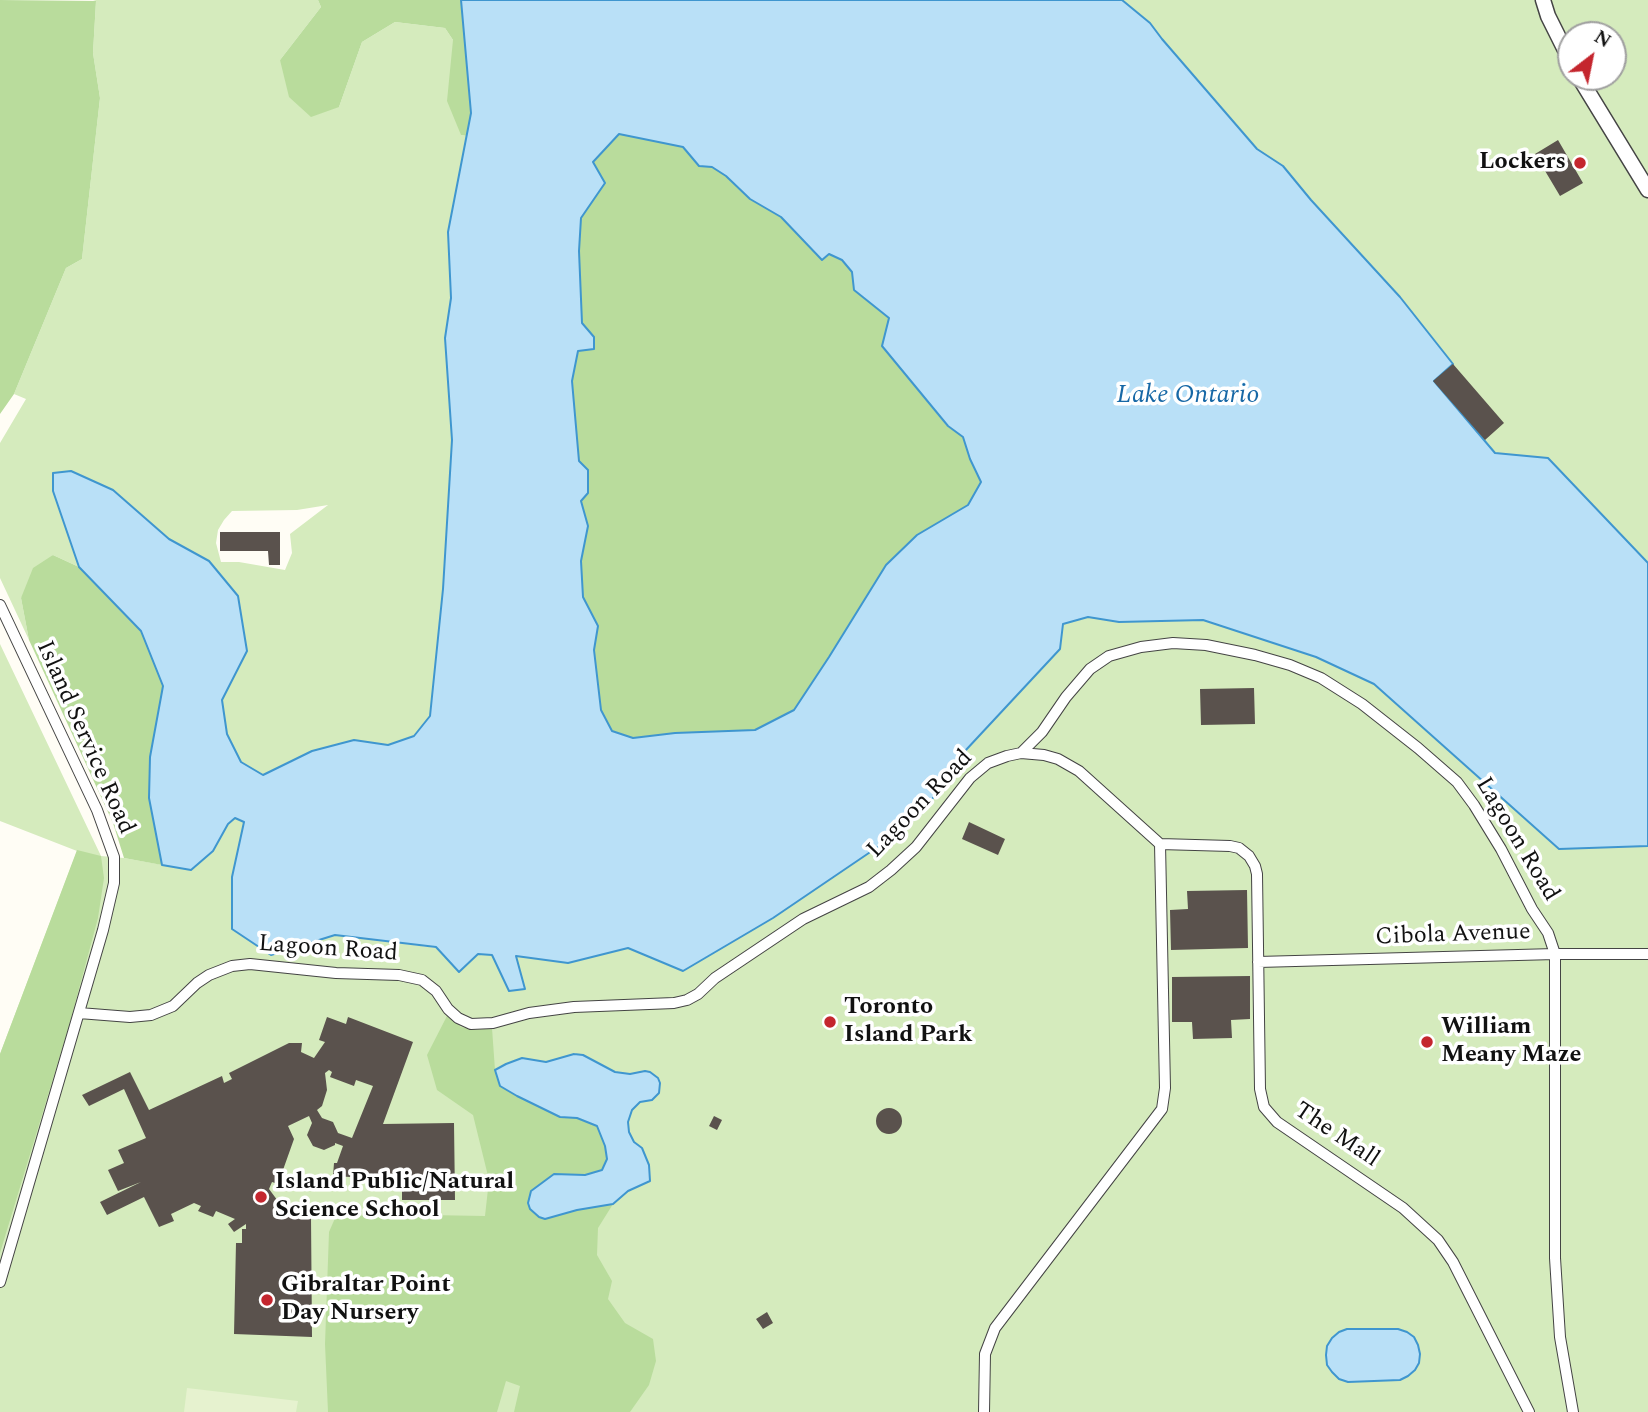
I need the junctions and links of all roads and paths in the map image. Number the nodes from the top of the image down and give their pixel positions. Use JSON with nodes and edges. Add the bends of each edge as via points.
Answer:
{"nodes":[{"id":1,"x":1543,"y":0,"type":"edge"},
{"id":2,"x":1557,"y":34,"type":"edge"},
{"id":3,"x":1588,"y":91,"type":"edge"},
{"id":4,"x":1648,"y":190,"type":"edge"},
{"id":5,"x":0,"y":606,"type":"edge"},
{"id":6,"x":1021,"y":753,"type":"junction"},
{"id":7,"x":1160,"y":844,"type":"junction"},
{"id":8,"x":1555,"y":954,"type":"junction"},
{"id":9,"x":1648,"y":954,"type":"edge"},
{"id":10,"x":1258,"y":962,"type":"junction"},
{"id":11,"x":79,"y":1013,"type":"junction"},
{"id":12,"x":0,"y":1282,"type":"edge"},
{"id":13,"x":984,"y":1412,"type":"edge"},
{"id":14,"x":1529,"y":1412,"type":"edge"},
{"id":15,"x":1573,"y":1412,"type":"edge"}],
"edges":[{"from":1,"to":2,"type":"street"},
{"from":3,"to":4,"type":"street"},
{"from":5,"to":11,"type":"lane","name":"Island Service Road","via":[[97,810],[114,857],[114,883]]},
{"from":6,"to":7,"type":"lane","via":[[1044,755],[1079,771]]},
{"from":6,"to":8,"type":"lane","name":"Lagoon Road","via":[[1090,670],[1109,656],[1173,643],[1206,645],[1290,665],[1362,704],[1457,782],[1501,849]]},
{"from":6,"to":11,"type":"lane","name":"Lagoon Road","via":[[992,761],[975,773],[916,847],[869,887],[803,919],[698,994],[674,1003],[574,1007],[471,1024],[458,1018],[422,980],[250,964],[209,975],[173,1006],[151,1015]]},
{"from":7,"to":10,"type":"lane","name":"The Mall","via":[[1230,846],[1249,856],[1256,871]]},
{"from":7,"to":13,"type":"lane","via":[[1163,1109],[995,1328],[985,1354]]},
{"from":8,"to":9,"type":"lane","name":"Cibola Avenue"},
{"from":8,"to":10,"type":"lane","name":"Cibola Avenue"},
{"from":8,"to":15,"type":"lane","name":"Lagoon Road","via":[[1555,1258],[1560,1336]]},
{"from":10,"to":14,"type":"lane","name":"The Mall","via":[[1260,1089],[1266,1110],[1280,1125],[1407,1210],[1438,1240]]},
{"from":11,"to":12,"type":"lane","name":"Island Service Road"}]}
